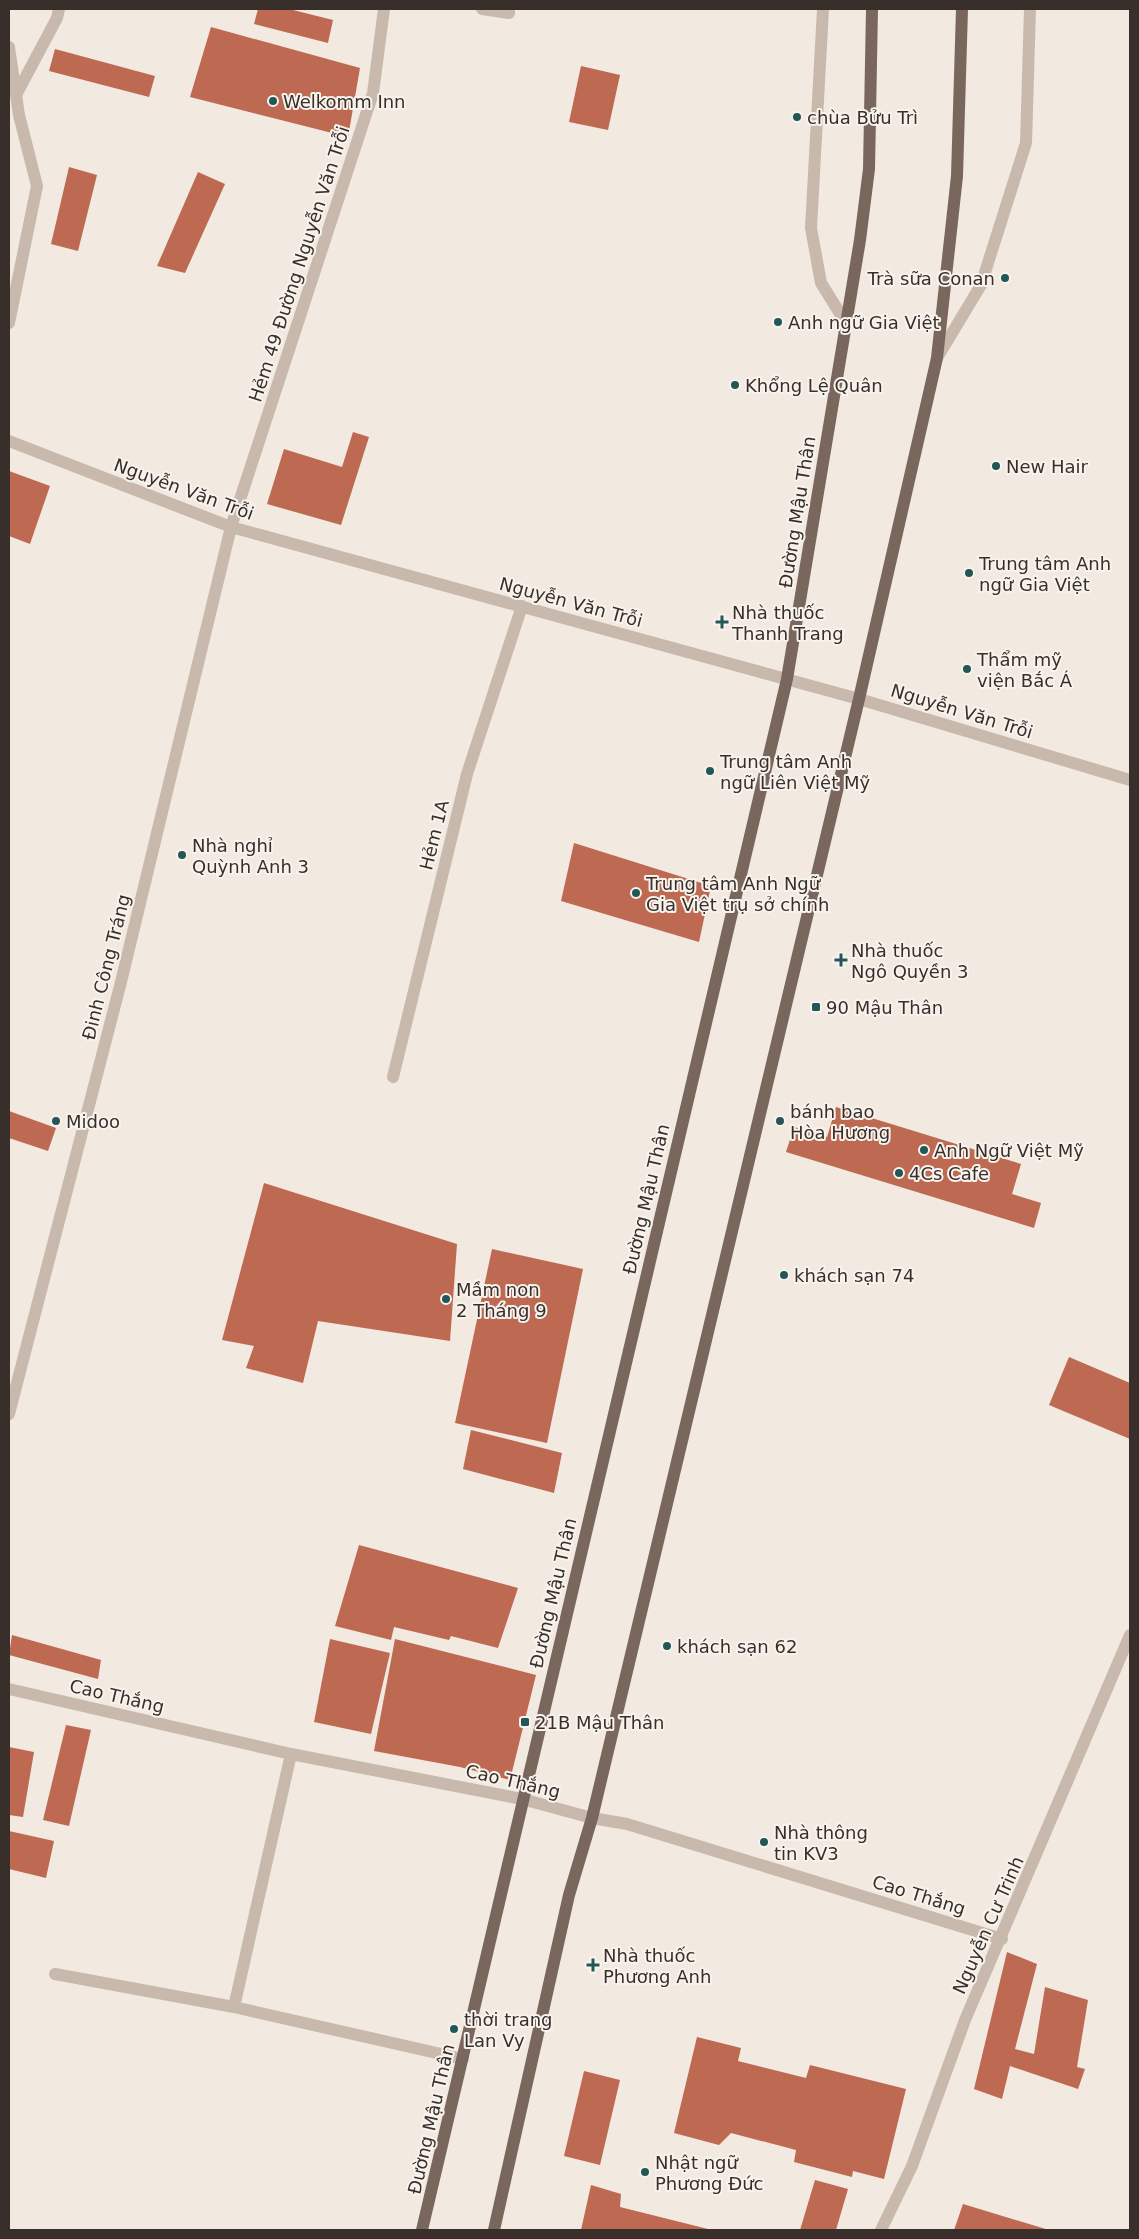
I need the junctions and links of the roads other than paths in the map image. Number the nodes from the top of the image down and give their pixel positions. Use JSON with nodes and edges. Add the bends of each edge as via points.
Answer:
{"nodes":[{"id":1,"x":59,"y":9,"type":"edge"},
{"id":2,"x":384,"y":9,"type":"edge"},
{"id":3,"x":482,"y":9,"type":"edge"},
{"id":4,"x":509,"y":9,"type":"edge"},
{"id":5,"x":823,"y":9,"type":"edge"},
{"id":6,"x":872,"y":9,"type":"edge"},
{"id":7,"x":962,"y":9,"type":"edge"},
{"id":8,"x":1030,"y":9,"type":"edge"},
{"id":9,"x":9,"y":47,"type":"edge"},
{"id":10,"x":16,"y":95,"type":"junction"},
{"id":11,"x":9,"y":323,"type":"edge"},
{"id":12,"x":846,"y":323,"type":"junction"},
{"id":13,"x":937,"y":358,"type":"junction"},
{"id":14,"x":9,"y":441,"type":"edge"},
{"id":15,"x":231,"y":527,"type":"junction"},
{"id":16,"x":522,"y":606,"type":"junction"},
{"id":17,"x":787,"y":679,"type":"junction"},
{"id":18,"x":859,"y":699,"type":"junction"},
{"id":19,"x":1130,"y":780,"type":"edge"},
{"id":20,"x":393,"y":1076,"type":"dead end"},
{"id":21,"x":9,"y":1414,"type":"edge"},
{"id":22,"x":1130,"y":1635,"type":"edge"},
{"id":23,"x":9,"y":1689,"type":"edge"},
{"id":24,"x":291,"y":1754,"type":"junction"},
{"id":25,"x":522,"y":1799,"type":"junction"},
{"id":26,"x":592,"y":1818,"type":"junction"},
{"id":27,"x":1002,"y":1939,"type":"junction"},
{"id":28,"x":55,"y":1974,"type":"dead end"},
{"id":29,"x":234,"y":2007,"type":"junction"},
{"id":30,"x":463,"y":2059,"type":"junction"},
{"id":31,"x":422,"y":2230,"type":"edge"},
{"id":32,"x":494,"y":2230,"type":"edge"},
{"id":33,"x":881,"y":2230,"type":"edge"}],
"edges":[{"from":1,"to":10,"type":"street"},
{"from":2,"to":15,"type":"street","name":"Hẻm 49 Đường Nguyễn Văn Trỗi","via":[[373,93]]},
{"from":3,"to":4,"type":"street","via":[[509,13]]},
{"from":5,"to":12,"type":"street","via":[[811,228],[821,283]]},
{"from":6,"to":12,"type":"main road","name":"Đường Mậu Thân","via":[[869,169]]},
{"from":7,"to":13,"type":"main road","via":[[957,176]]},
{"from":8,"to":13,"type":"street","via":[[1026,143],[981,285]]},
{"from":9,"to":10,"type":"street"},
{"from":10,"to":11,"type":"street","via":[[37,186]]},
{"from":12,"to":17,"type":"main road","name":"Đường Mậu Thân"},
{"from":13,"to":18,"type":"main road"},
{"from":14,"to":15,"type":"street","name":"Nguyễn Văn Trỗi"},
{"from":15,"to":16,"type":"street","name":"Nguyễn Văn Trỗi"},
{"from":15,"to":21,"type":"street","name":"Đinh Công Tráng","via":[[121,982]]},
{"from":16,"to":17,"type":"street","name":"Nguyễn Văn Trỗi"},
{"from":16,"to":20,"type":"street","name":"Hẻm 1A","via":[[466,774]]},
{"from":17,"to":18,"type":"street","name":"Nguyễn Văn Trỗi"},
{"from":17,"to":25,"type":"main road","name":"Đường Mậu Thân"},
{"from":18,"to":19,"type":"street","name":"Nguyễn Văn Trỗi"},
{"from":18,"to":26,"type":"main road"},
{"from":22,"to":27,"type":"street","name":"Nguyễn Cư Trinh"},
{"from":23,"to":24,"type":"street","name":"Cao Thắng"},
{"from":24,"to":25,"type":"street","name":"Cao Thắng"},
{"from":24,"to":29,"type":"street"},
{"from":25,"to":26,"type":"street","name":"Cao Thắng"},
{"from":25,"to":30,"type":"main road","name":"Đường Mậu Thân"},
{"from":26,"to":27,"type":"street","name":"Cao Thắng","via":[[637,1827]]},
{"from":26,"to":32,"type":"main road","via":[[569,1895]]},
{"from":27,"to":33,"type":"street","name":"Nguyễn Cư Trinh","via":[[965,2020],[912,2166]]},
{"from":28,"to":29,"type":"street"},
{"from":29,"to":30,"type":"street"},
{"from":30,"to":31,"type":"main road","name":"Đường Mậu Thân"}]}
